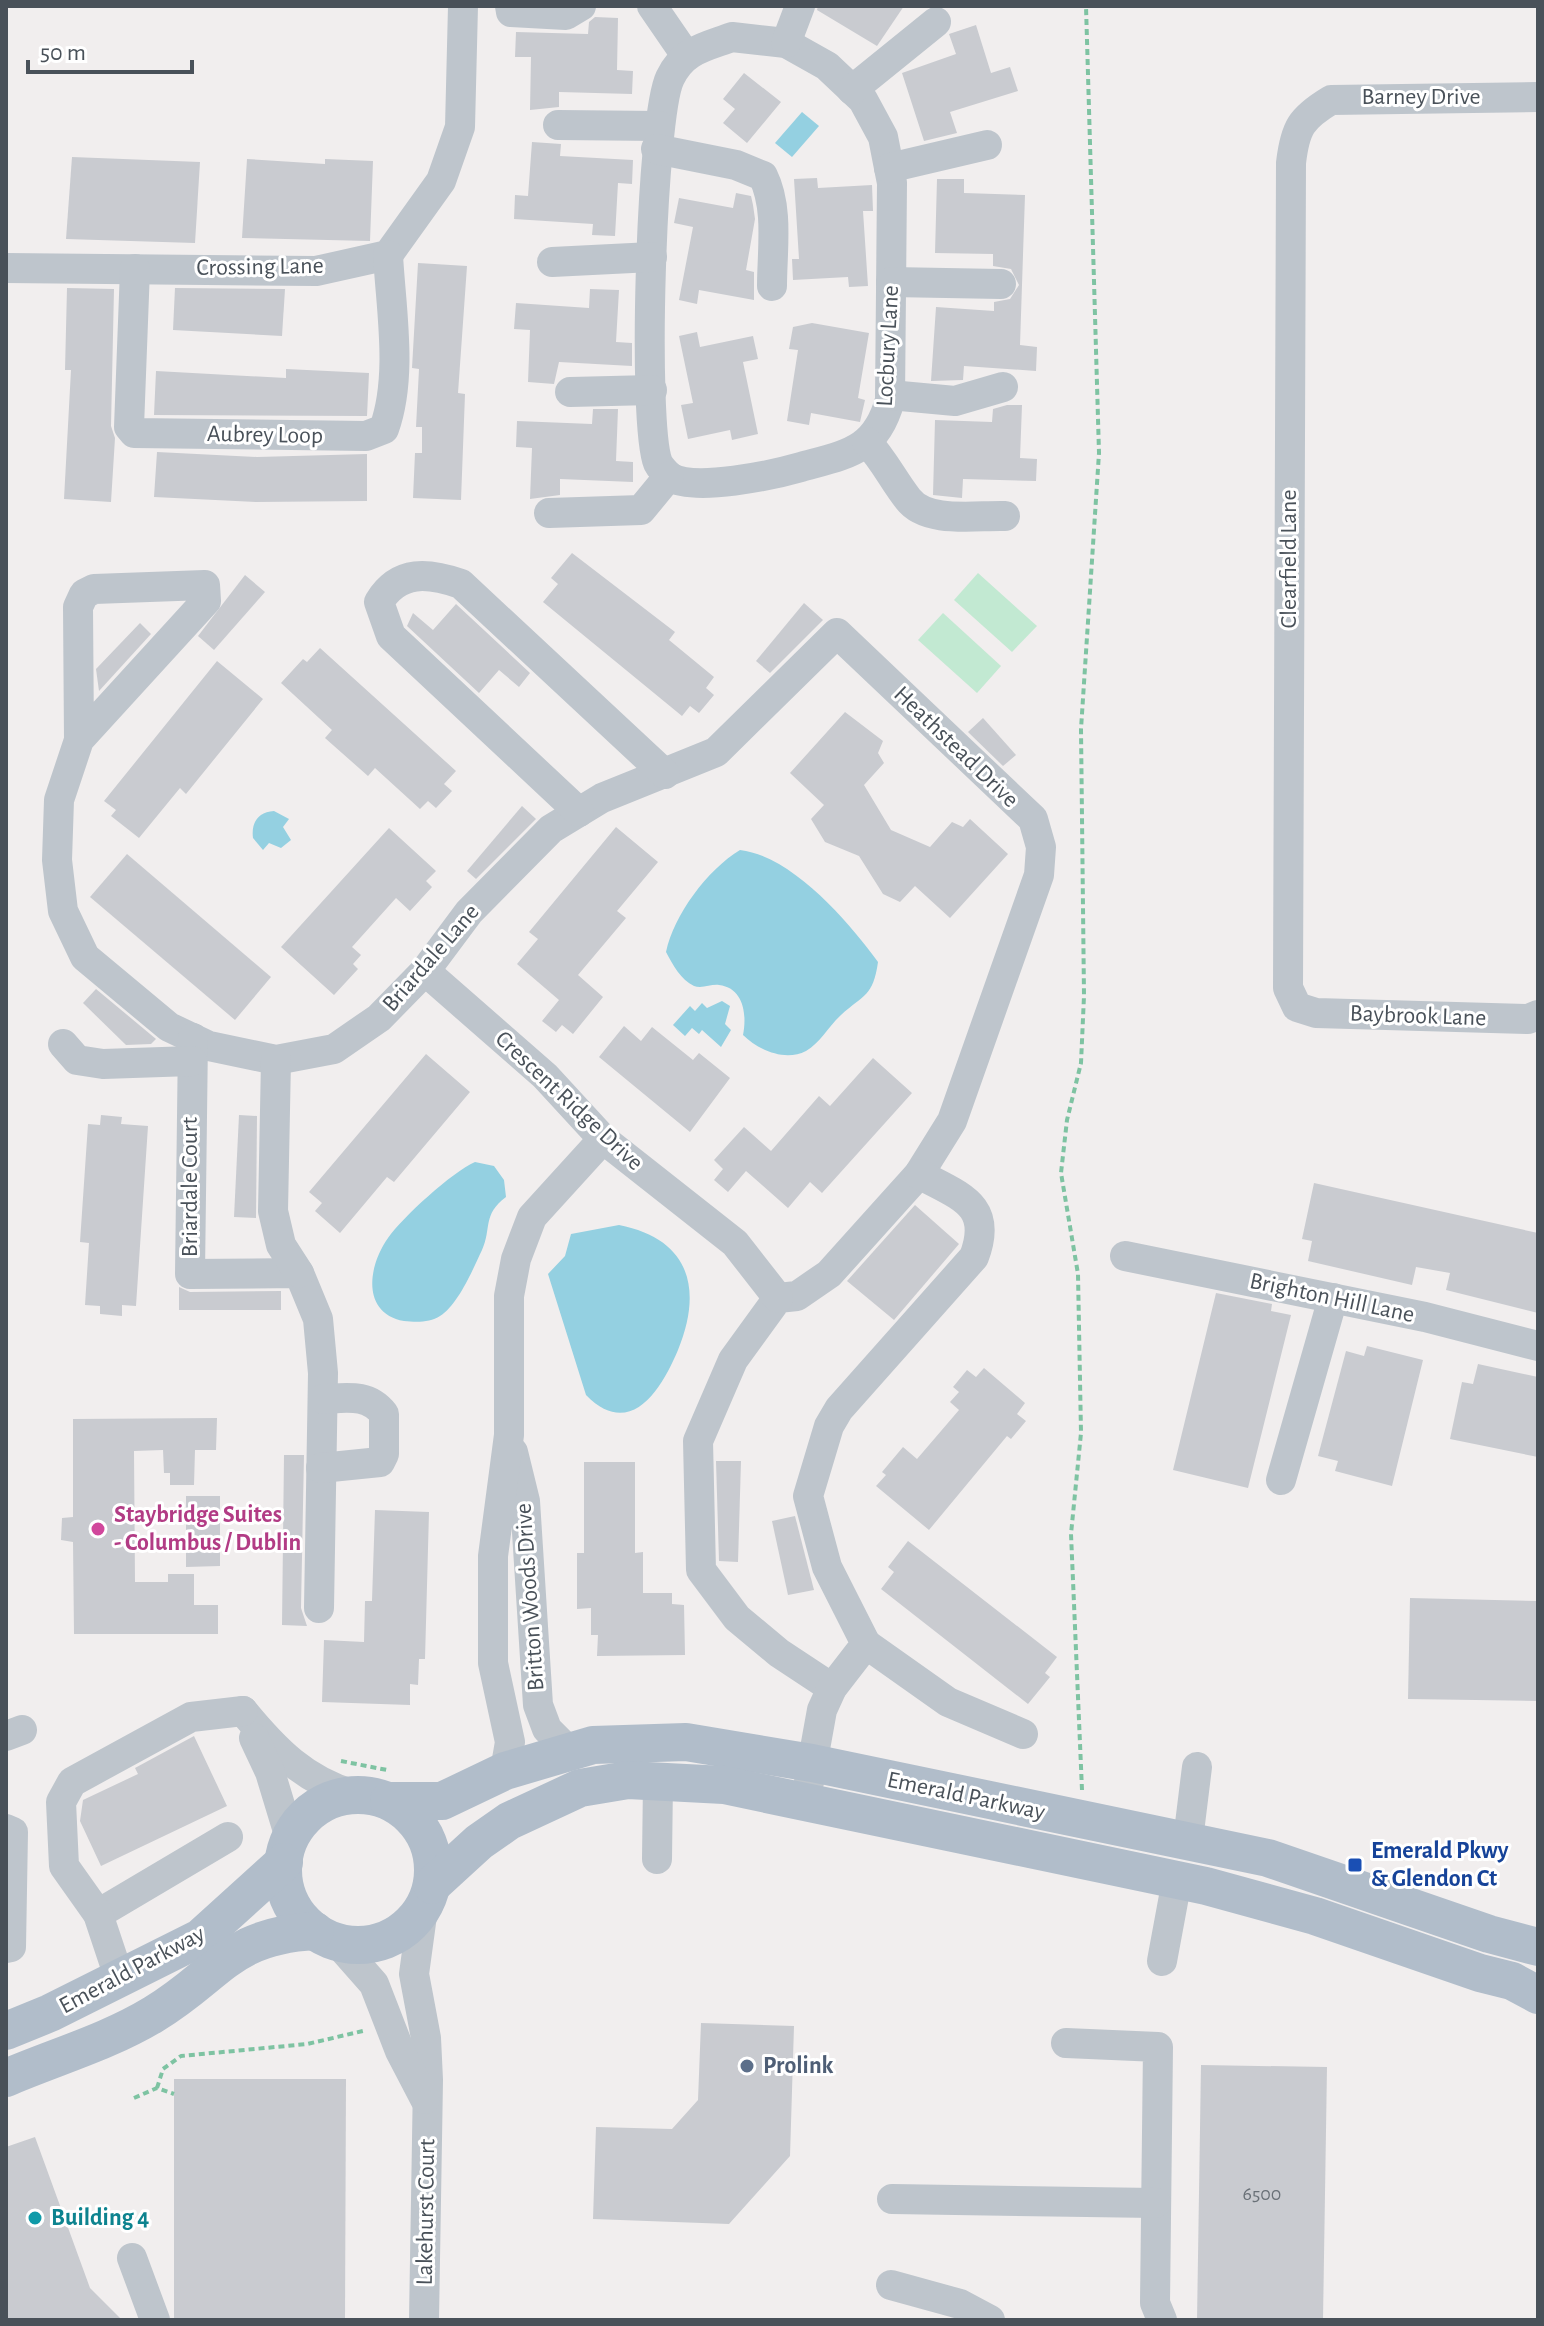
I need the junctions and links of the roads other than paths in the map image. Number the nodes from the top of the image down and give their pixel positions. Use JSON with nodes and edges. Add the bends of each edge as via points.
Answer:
{"nodes":[{"id":1,"x":463,"y":6,"type":"edge"},
{"id":2,"x":510,"y":6,"type":"edge"},
{"id":3,"x":581,"y":6,"type":"edge"},
{"id":4,"x":652,"y":6,"type":"edge"},
{"id":5,"x":800,"y":6,"type":"edge"},
{"id":6,"x":936,"y":22,"type":"dead end"},
{"id":7,"x":786,"y":43,"type":"junction"},
{"id":8,"x":685,"y":54,"type":"junction"},
{"id":9,"x":852,"y":90,"type":"junction"},
{"id":10,"x":1538,"y":97,"type":"edge"},
{"id":11,"x":1309,"y":113,"type":"joint"},
{"id":12,"x":558,"y":125,"type":"dead end"},
{"id":13,"x":658,"y":138,"type":"junction"},
{"id":14,"x":987,"y":145,"type":"dead end"},
{"id":15,"x":889,"y":168,"type":"junction"},
{"id":16,"x":388,"y":255,"type":"junction"},
{"id":17,"x":652,"y":257,"type":"junction"},
{"id":18,"x":552,"y":262,"type":"dead end"},
{"id":19,"x":6,"y":268,"type":"edge"},
{"id":20,"x":135,"y":269,"type":"junction"},
{"id":21,"x":891,"y":282,"type":"junction"},
{"id":22,"x":1001,"y":284,"type":"dead end"},
{"id":23,"x":772,"y":286,"type":"dead end"},
{"id":24,"x":1003,"y":387,"type":"dead end"},
{"id":25,"x":652,"y":390,"type":"junction"},
{"id":26,"x":570,"y":392,"type":"dead end"},
{"id":27,"x":890,"y":395,"type":"junction"},
{"id":28,"x":867,"y":442,"type":"junction"},
{"id":29,"x":669,"y":476,"type":"junction"},
{"id":30,"x":549,"y":513,"type":"dead end"},
{"id":31,"x":1005,"y":516,"type":"dead end"},
{"id":32,"x":79,"y":740,"type":"junction"},
{"id":33,"x":665,"y":774,"type":"junction"},
{"id":34,"x":579,"y":812,"type":"junction"},
{"id":35,"x":425,"y":971,"type":"junction"},
{"id":36,"x":1297,"y":1007,"type":"joint"},
{"id":37,"x":1538,"y":1015,"type":"edge"},
{"id":38,"x":63,"y":1044,"type":"dead end"},
{"id":39,"x":192,"y":1050,"type":"junction"},
{"id":40,"x":276,"y":1060,"type":"junction"},
{"id":41,"x":603,"y":1139,"type":"junction"},
{"id":42,"x":919,"y":1174,"type":"junction"},
{"id":43,"x":1125,"y":1256,"type":"dead end"},
{"id":44,"x":299,"y":1273,"type":"junction"},
{"id":45,"x":778,"y":1298,"type":"junction"},
{"id":46,"x":1333,"y":1298,"type":"junction"},
{"id":47,"x":1538,"y":1346,"type":"edge"},
{"id":48,"x":323,"y":1399,"type":"junction"},
{"id":49,"x":509,"y":1435,"type":"junction"},
{"id":50,"x":321,"y":1468,"type":"junction"},
{"id":51,"x":1281,"y":1480,"type":"dead end"},
{"id":52,"x":319,"y":1608,"type":"dead end"},
{"id":53,"x":866,"y":1644,"type":"junction"},
{"id":54,"x":832,"y":1688,"type":"junction"},
{"id":55,"x":243,"y":1711,"type":"junction"},
{"id":56,"x":1023,"y":1734,"type":"dead end"},
{"id":57,"x":569,"y":1751,"type":"junction"},
{"id":58,"x":812,"y":1763,"type":"junction"},
{"id":59,"x":1197,"y":1767,"type":"dead end"},
{"id":60,"x":505,"y":1771,"type":"junction"},
{"id":61,"x":658,"y":1782,"type":"junction"},
{"id":62,"x":372,"y":1798,"type":"junction"},
{"id":63,"x":806,"y":1800,"type":"junction"},
{"id":64,"x":6,"y":1829,"type":"edge"},
{"id":65,"x":228,"y":1837,"type":"dead end"},
{"id":66,"x":1188,"y":1840,"type":"junction"},
{"id":67,"x":287,"y":1850,"type":"junction"},
{"id":68,"x":657,"y":1859,"type":"dead end"},
{"id":69,"x":1177,"y":1880,"type":"junction"},
{"id":70,"x":427,"y":1896,"type":"junction"},
{"id":71,"x":98,"y":1914,"type":"junction"},
{"id":72,"x":326,"y":1937,"type":"junction"},
{"id":73,"x":1538,"y":1947,"type":"edge"},
{"id":74,"x":9,"y":1948,"type":"edge"},
{"id":75,"x":1162,"y":1961,"type":"dead end"},
{"id":76,"x":120,"y":1980,"type":"junction"},
{"id":77,"x":1538,"y":1995,"type":"edge"},
{"id":78,"x":6,"y":2031,"type":"edge"},
{"id":79,"x":1066,"y":2043,"type":"dead end"},
{"id":80,"x":6,"y":2078,"type":"edge"},
{"id":81,"x":428,"y":2104,"type":"junction"},
{"id":82,"x":892,"y":2199,"type":"dead end"},
{"id":83,"x":1156,"y":2203,"type":"junction"},
{"id":84,"x":132,"y":2258,"type":"dead end"},
{"id":85,"x":891,"y":2285,"type":"dead end"},
{"id":86,"x":155,"y":2320,"type":"edge"},
{"id":87,"x":424,"y":2320,"type":"edge"},
{"id":88,"x":990,"y":2320,"type":"edge"},
{"id":89,"x":1162,"y":2320,"type":"edge"}],
"edges":[{"from":1,"to":16,"type":"street","via":[[460,127],[441,181]]},
{"from":2,"to":3,"type":"street","via":[[511,12],[566,15]]},
{"from":4,"to":8,"type":"street"},
{"from":5,"to":7,"type":"street"},
{"from":6,"to":9,"type":"street"},
{"from":7,"to":8,"type":"street","name":"Locbury Lane","via":[[732,37]]},
{"from":7,"to":9,"type":"street","name":"Locbury Lane","via":[[827,66]]},
{"from":8,"to":13,"type":"street","via":[[669,79]]},
{"from":9,"to":15,"type":"street","name":"Locbury Lane","via":[[883,137]]},
{"from":10,"to":11,"type":"street","name":"Barney Drive","via":[[1357,97],[1331,100]]},
{"from":11,"to":36,"type":"street","name":"Clearfield Lane","via":[[1294,136],[1291,163],[1288,988]]},
{"from":12,"to":13,"type":"street"},
{"from":13,"to":17,"type":"street"},
{"from":13,"to":23,"type":"street","via":[[763,176],[773,222]]},
{"from":14,"to":15,"type":"street"},
{"from":15,"to":21,"type":"street","name":"Locbury Lane"},
{"from":16,"to":20,"type":"street","name":"Crossing Lane","via":[[316,271]]},
{"from":16,"to":20,"type":"street","name":"Aubrey Loop","via":[[390,411],[384,429],[366,436],[134,433],[129,427]]},
{"from":17,"to":18,"type":"street"},
{"from":17,"to":25,"type":"street"},
{"from":19,"to":20,"type":"street","name":"Crossing Lane"},
{"from":21,"to":22,"type":"street"},
{"from":21,"to":27,"type":"street","name":"Locbury Lane"},
{"from":24,"to":27,"type":"street","via":[[955,401]]},
{"from":25,"to":26,"type":"street"},
{"from":25,"to":29,"type":"street","via":[[655,450]]},
{"from":27,"to":28,"type":"street","name":"Locbury Lane","via":[[882,427]]},
{"from":28,"to":29,"type":"street","via":[[835,458],[772,474],[713,481]]},
{"from":28,"to":31,"type":"street","via":[[908,500],[924,512]]},
{"from":29,"to":30,"type":"street","via":[[641,510]]},
{"from":32,"to":32,"type":"street","via":[[206,601],[205,585],[94,589],[84,594],[78,607]]},
{"from":32,"to":39,"type":"street","name":"Briardale Lane","via":[[59,800],[57,860],[63,911],[85,957]]},
{"from":33,"to":34,"type":"street","name":"Briardale Lane"},
{"from":33,"to":34,"type":"street","via":[[461,584],[423,574],[402,578],[388,588],[379,602],[391,636]]},
{"from":33,"to":42,"type":"street","name":"Heathstead Drive","via":[[716,752],[837,633],[1033,819],[1041,847],[1039,875],[1023,930],[952,1121]]},
{"from":34,"to":35,"type":"street","name":"Briardale Lane","via":[[551,829],[513,866],[469,912]]},
{"from":35,"to":40,"type":"street","name":"Briardale Lane","via":[[356,1036],[334,1049]]},
{"from":35,"to":41,"type":"street","name":"Crescent Ridge Drive","via":[[545,1076]]},
{"from":36,"to":37,"type":"street","name":"Baybrook Lane","via":[[1316,1013],[1528,1019]]},
{"from":38,"to":39,"type":"street","via":[[77,1060],[103,1064]]},
{"from":39,"to":40,"type":"street","name":"Briardale Lane"},
{"from":39,"to":44,"type":"street","name":"Briardale Court","via":[[190,1274]]},
{"from":40,"to":44,"type":"street","via":[[273,1211],[281,1245]]},
{"from":41,"to":45,"type":"street","name":"Crescent Ridge Drive","via":[[735,1243]]},
{"from":41,"to":49,"type":"street","name":"Britton Woods Drive","via":[[532,1217],[516,1259],[506,1355]]},
{"from":42,"to":45,"type":"street","name":"Heathstead Drive","via":[[829,1274],[797,1296]]},
{"from":42,"to":53,"type":"street","via":[[973,1204],[981,1240],[974,1257],[839,1409],[808,1496],[827,1567]]},
{"from":43,"to":46,"type":"street","name":"Brighton Hill Lane"},
{"from":44,"to":48,"type":"street","via":[[318,1319]]},
{"from":45,"to":54,"type":"street","via":[[733,1360],[698,1441],[701,1570],[737,1618]]},
{"from":46,"to":47,"type":"street","name":"Brighton Hill Lane"},
{"from":46,"to":51,"type":"street"},
{"from":48,"to":50,"type":"street"},
{"from":48,"to":50,"type":"street","via":[[373,1401],[384,1414],[385,1435],[380,1462]]},
{"from":49,"to":57,"type":"street","name":"Britton Woods Drive","via":[[525,1501],[538,1705],[547,1729]]},
{"from":49,"to":60,"type":"street","name":"Britton Woods Drive","via":[[493,1556],[493,1663],[510,1742]]},
{"from":50,"to":52,"type":"street"},
{"from":53,"to":54,"type":"street"},
{"from":53,"to":56,"type":"street","via":[[948,1702]]},
{"from":54,"to":58,"type":"street"},
{"from":55,"to":62,"type":"street","via":[[284,1758],[326,1787]]},
{"from":55,"to":67,"type":"street","via":[[270,1772]]},
{"from":55,"to":71,"type":"street","via":[[191,1717],[72,1782],[61,1802],[64,1866]]},
{"from":57,"to":58,"type":"main road","name":"Emerald Parkway","via":[[622,1742],[686,1742]]},
{"from":57,"to":60,"type":"main road","name":"Emerald Parkway"},
{"from":58,"to":63,"type":"street"},
{"from":58,"to":66,"type":"main road","name":"Emerald Parkway"},
{"from":59,"to":66,"type":"street"},
{"from":60,"to":62,"type":"main road","name":"Emerald Parkway","via":[[442,1801]]},
{"from":61,"to":63,"type":"main road","name":"Emerald Parkway","via":[[724,1785]]},
{"from":61,"to":68,"type":"street"},
{"from":61,"to":70,"type":"main road","name":"Emerald Parkway","via":[[628,1780],[580,1788],[538,1806],[479,1842]]},
{"from":62,"to":67,"type":"main road","via":[[317,1807]]},
{"from":62,"to":70,"type":"main road","via":[[410,1815],[425,1835],[433,1859]]},
{"from":63,"to":69,"type":"main road","name":"Emerald Parkway"},
{"from":64,"to":74,"type":"street","via":[[13,1832]]},
{"from":65,"to":71,"type":"street"},
{"from":66,"to":73,"type":"main road","name":"Emerald Parkway","via":[[1268,1858]]},
{"from":67,"to":72,"type":"main road","via":[[284,1882],[290,1901]]},
{"from":67,"to":76,"type":"main road","name":"Emerald Parkway","via":[[200,1938]]},
{"from":69,"to":75,"type":"street"},
{"from":69,"to":77,"type":"main road","name":"Emerald Parkway","via":[[1315,1916],[1512,1981]]},
{"from":70,"to":72,"type":"main road","via":[[407,1927],[386,1940],[362,1945]]},
{"from":70,"to":81,"type":"street","name":"Lakehurst Court","via":[[414,1974],[426,2038]]},
{"from":71,"to":76,"type":"street"},
{"from":72,"to":80,"type":"main road","name":"Emerald Parkway","via":[[273,1935],[249,1944],[152,2015]]},
{"from":72,"to":81,"type":"street","name":"Lakehurst Court","via":[[374,1984]]},
{"from":76,"to":78,"type":"main road","name":"Emerald Parkway"},
{"from":79,"to":83,"type":"street","via":[[1158,2047]]},
{"from":81,"to":87,"type":"street","name":"Lakehurst Court"},
{"from":82,"to":83,"type":"street"},
{"from":83,"to":89,"type":"street","via":[[1155,2303]]},
{"from":84,"to":86,"type":"street"},
{"from":85,"to":88,"type":"street","via":[[960,2304]]}]}
